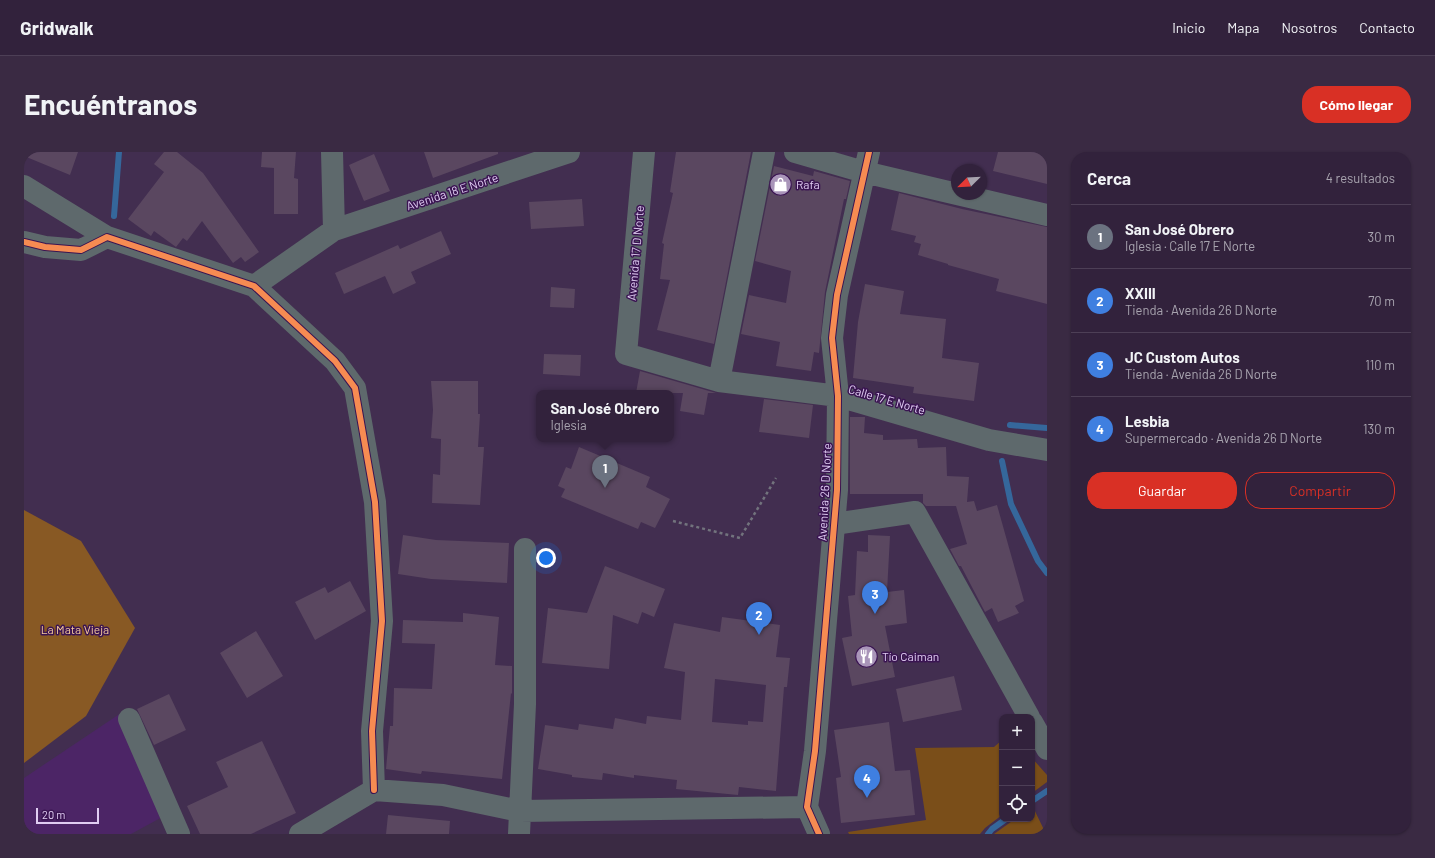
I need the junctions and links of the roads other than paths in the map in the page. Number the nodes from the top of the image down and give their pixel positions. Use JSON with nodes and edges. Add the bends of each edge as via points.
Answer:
{"nodes":[{"id":1,"x":332,"y":152,"type":"edge"},
{"id":2,"x":569,"y":152,"type":"edge"},
{"id":3,"x":644,"y":152,"type":"edge"},
{"id":4,"x":764,"y":152,"type":"edge"},
{"id":5,"x":795,"y":152,"type":"edge"},
{"id":6,"x":866,"y":162,"type":"edge"},
{"id":7,"x":24,"y":186,"type":"edge"},
{"id":8,"x":951,"y":192,"type":"edge"},
{"id":9,"x":983,"y":200,"type":"edge"},
{"id":10,"x":1047,"y":215,"type":"edge"},
{"id":11,"x":334,"y":230,"type":"junction"},
{"id":12,"x":107,"y":237,"type":"junction"},
{"id":13,"x":24,"y":242,"type":"edge"},
{"id":14,"x":254,"y":286,"type":"junction"},
{"id":15,"x":626,"y":354,"type":"joint"},
{"id":16,"x":719,"y":381,"type":"junction"},
{"id":17,"x":838,"y":396,"type":"junction"},
{"id":18,"x":1047,"y":450,"type":"edge"},
{"id":19,"x":834,"y":524,"type":"junction"},
{"id":20,"x":525,"y":549,"type":"dead end"},
{"id":21,"x":1027,"y":714,"type":"edge"},
{"id":22,"x":129,"y":719,"type":"dead end"},
{"id":23,"x":1035,"y":727,"type":"edge"},
{"id":24,"x":1047,"y":749,"type":"edge"},
{"id":25,"x":374,"y":790,"type":"junction"},
{"id":26,"x":807,"y":807,"type":"junction"},
{"id":27,"x":520,"y":811,"type":"junction"},
{"id":28,"x":179,"y":834,"type":"edge"},
{"id":29,"x":300,"y":834,"type":"edge"},
{"id":30,"x":519,"y":834,"type":"edge"},
{"id":31,"x":819,"y":834,"type":"edge"}],
"edges":[{"from":1,"to":11,"type":"street"},
{"from":2,"to":11,"type":"street","name":"Avenida 18 E Norte"},
{"from":3,"to":15,"type":"street","name":"Avenida 17 D Norte"},
{"from":4,"to":16,"type":"street"},
{"from":5,"to":6,"type":"street"},
{"from":6,"to":8,"type":"street"},
{"from":6,"to":17,"type":"street","name":"Avenida 26 D Norte","via":[[837,295],[832,338]]},
{"from":7,"to":12,"type":"street"},
{"from":9,"to":10,"type":"street"},
{"from":11,"to":14,"type":"street","name":"Avenida 18 E Norte"},
{"from":12,"to":13,"type":"street","via":[[81,250],[45,247]]},
{"from":12,"to":14,"type":"street"},
{"from":14,"to":25,"type":"street","via":[[335,361],[355,388],[375,502],[382,621],[372,731]]},
{"from":15,"to":16,"type":"street","name":"Calle 17 E Norte"},
{"from":16,"to":17,"type":"street","name":"Calle 17 E Norte"},
{"from":17,"to":18,"type":"street","name":"Calle 17 E Norte","via":[[989,440]]},
{"from":17,"to":19,"type":"street","name":"Avenida 26 D Norte"},
{"from":19,"to":21,"type":"street","via":[[915,512]]},
{"from":19,"to":26,"type":"street","name":"Avenida 26 D Norte","via":[[815,751]]},
{"from":20,"to":27,"type":"street","via":[[525,704]]},
{"from":22,"to":28,"type":"street"},
{"from":23,"to":24,"type":"street"},
{"from":25,"to":27,"type":"street","via":[[442,795]]},
{"from":25,"to":29,"type":"street"},
{"from":26,"to":27,"type":"street"},
{"from":26,"to":31,"type":"street"},
{"from":27,"to":30,"type":"street"}]}
